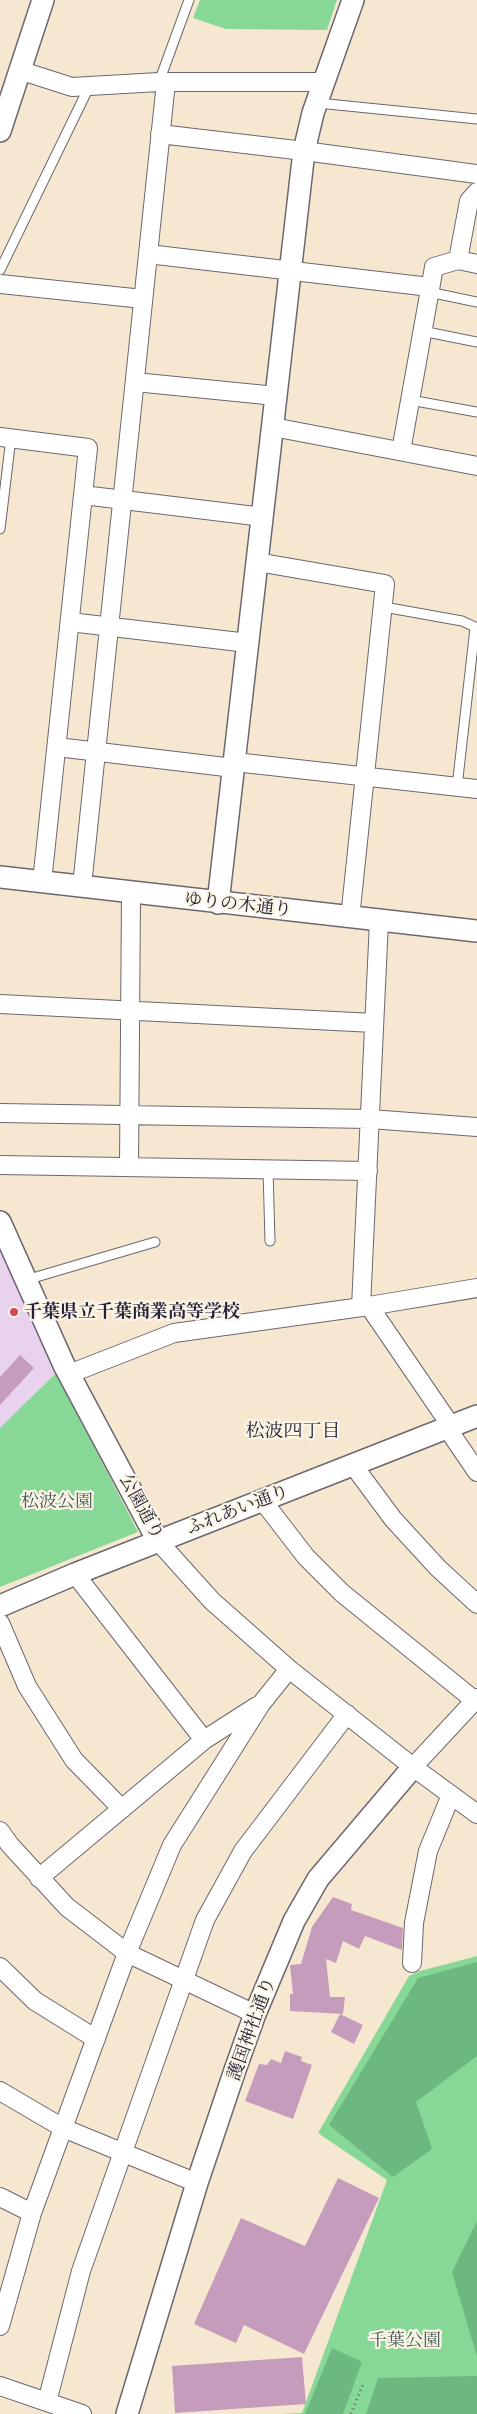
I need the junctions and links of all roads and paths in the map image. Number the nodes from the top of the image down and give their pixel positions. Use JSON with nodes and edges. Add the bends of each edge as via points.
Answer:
{"nodes":[{"id":1,"x":43,"y":0,"type":"edge"},
{"id":2,"x":189,"y":0,"type":"edge"},
{"id":3,"x":353,"y":0,"type":"edge"},
{"id":4,"x":19,"y":70,"type":"junction"},
{"id":5,"x":162,"y":82,"type":"junction"},
{"id":6,"x":325,"y":82,"type":"junction"},
{"id":7,"x":89,"y":87,"type":"junction"},
{"id":8,"x":318,"y":103,"type":"junction"},
{"id":9,"x":477,"y":120,"type":"edge"},
{"id":10,"x":0,"y":131,"type":"edge"},
{"id":11,"x":160,"y":134,"type":"junction"},
{"id":12,"x":304,"y":151,"type":"junction"},
{"id":13,"x":477,"y":173,"type":"edge"},
{"id":14,"x":477,"y":192,"type":"edge"},
{"id":15,"x":148,"y":254,"type":"junction"},
{"id":16,"x":458,"y":260,"type":"junction"},
{"id":17,"x":477,"y":264,"type":"edge"},
{"id":18,"x":0,"y":270,"type":"edge"},
{"id":19,"x":291,"y":272,"type":"junction"},
{"id":20,"x":0,"y":284,"type":"edge"},
{"id":21,"x":430,"y":290,"type":"junction"},
{"id":22,"x":143,"y":300,"type":"junction"},
{"id":23,"x":477,"y":302,"type":"edge"},
{"id":24,"x":422,"y":331,"type":"junction"},
{"id":25,"x":477,"y":342,"type":"edge"},
{"id":26,"x":134,"y":382,"type":"junction"},
{"id":27,"x":276,"y":396,"type":"junction"},
{"id":28,"x":410,"y":400,"type":"junction"},
{"id":29,"x":477,"y":412,"type":"edge"},
{"id":30,"x":273,"y":427,"type":"junction"},
{"id":31,"x":5,"y":437,"type":"edge"},
{"id":32,"x":401,"y":451,"type":"junction"},
{"id":33,"x":477,"y":466,"type":"edge"},
{"id":34,"x":83,"y":495,"type":"junction"},
{"id":35,"x":122,"y":500,"type":"junction"},
{"id":36,"x":263,"y":517,"type":"junction"},
{"id":37,"x":0,"y":529,"type":"edge"},
{"id":38,"x":257,"y":562,"type":"junction"},
{"id":39,"x":384,"y":607,"type":"junction"},
{"id":40,"x":70,"y":622,"type":"junction"},
{"id":41,"x":109,"y":627,"type":"junction"},
{"id":42,"x":476,"y":628,"type":"edge"},
{"id":43,"x":248,"y":643,"type":"junction"},
{"id":44,"x":57,"y":747,"type":"junction"},
{"id":45,"x":96,"y":752,"type":"junction"},
{"id":46,"x":234,"y":765,"type":"junction"},
{"id":47,"x":366,"y":776,"type":"junction"},
{"id":48,"x":457,"y":787,"type":"junction"},
{"id":49,"x":477,"y":789,"type":"edge"},
{"id":50,"x":0,"y":877,"type":"edge"},
{"id":51,"x":42,"y":882,"type":"junction"},
{"id":52,"x":82,"y":886,"type":"junction"},
{"id":53,"x":131,"y":893,"type":"junction"},
{"id":54,"x":218,"y":903,"type":"junction"},
{"id":55,"x":350,"y":918,"type":"junction"},
{"id":56,"x":379,"y":921,"type":"junction"},
{"id":57,"x":477,"y":931,"type":"edge"},
{"id":58,"x":0,"y":1004,"type":"edge"},
{"id":59,"x":130,"y":1011,"type":"junction"},
{"id":60,"x":374,"y":1023,"type":"junction"},
{"id":61,"x":0,"y":1113,"type":"edge"},
{"id":62,"x":130,"y":1114,"type":"junction"},
{"id":63,"x":370,"y":1119,"type":"junction"},
{"id":64,"x":477,"y":1126,"type":"edge"},
{"id":65,"x":0,"y":1165,"type":"edge"},
{"id":66,"x":129,"y":1166,"type":"junction"},
{"id":67,"x":268,"y":1169,"type":"junction"},
{"id":68,"x":368,"y":1171,"type":"junction"},
{"id":69,"x":0,"y":1222,"type":"edge"},
{"id":70,"x":270,"y":1241,"type":"dead end"},
{"id":71,"x":155,"y":1242,"type":"dead end"},
{"id":72,"x":26,"y":1280,"type":"junction"},
{"id":73,"x":477,"y":1288,"type":"edge"},
{"id":74,"x":365,"y":1306,"type":"junction"},
{"id":75,"x":69,"y":1374,"type":"junction"},
{"id":76,"x":477,"y":1416,"type":"edge"},
{"id":77,"x":449,"y":1427,"type":"junction"},
{"id":78,"x":353,"y":1465,"type":"junction"},
{"id":79,"x":477,"y":1472,"type":"edge"},
{"id":80,"x":262,"y":1500,"type":"junction"},
{"id":81,"x":158,"y":1541,"type":"junction"},
{"id":82,"x":75,"y":1574,"type":"junction"},
{"id":83,"x":477,"y":1604,"type":"edge"},
{"id":84,"x":0,"y":1606,"type":"edge"},
{"id":85,"x":0,"y":1623,"type":"edge"},
{"id":86,"x":289,"y":1669,"type":"junction"},
{"id":87,"x":476,"y":1699,"type":"edge"},
{"id":88,"x":261,"y":1704,"type":"junction"},
{"id":89,"x":347,"y":1714,"type":"junction"},
{"id":90,"x":204,"y":1740,"type":"junction"},
{"id":91,"x":413,"y":1767,"type":"junction"},
{"id":92,"x":451,"y":1795,"type":"junction"},
{"id":93,"x":122,"y":1809,"type":"junction"},
{"id":94,"x":477,"y":1814,"type":"edge"},
{"id":95,"x":0,"y":1831,"type":"edge"},
{"id":96,"x":39,"y":1878,"type":"junction"},
{"id":97,"x":127,"y":1953,"type":"junction"},
{"id":98,"x":412,"y":1963,"type":"dead end"},
{"id":99,"x":0,"y":1967,"type":"edge"},
{"id":100,"x":183,"y":1981,"type":"junction"},
{"id":101,"x":255,"y":2014,"type":"junction"},
{"id":102,"x":96,"y":2038,"type":"junction"},
{"id":103,"x":0,"y":2091,"type":"edge"},
{"id":104,"x":63,"y":2128,"type":"junction"},
{"id":105,"x":123,"y":2153,"type":"junction"},
{"id":106,"x":197,"y":2183,"type":"junction"},
{"id":107,"x":0,"y":2197,"type":"edge"},
{"id":108,"x":32,"y":2213,"type":"junction"},
{"id":109,"x":4,"y":2292,"type":"edge"},
{"id":110,"x":0,"y":2326,"type":"edge"},
{"id":111,"x":364,"y":2382,"type":"dead end"},
{"id":112,"x":0,"y":2386,"type":"edge"},
{"id":113,"x":47,"y":2402,"type":"junction"},
{"id":114,"x":82,"y":2414,"type":"edge"},
{"id":115,"x":127,"y":2414,"type":"edge"},
{"id":116,"x":351,"y":2414,"type":"edge"}],
"edges":[{"from":1,"to":4,"type":"street"},
{"from":2,"to":5,"type":"lane"},
{"from":3,"to":6,"type":"street"},
{"from":4,"to":7,"type":"street","via":[[72,87]]},
{"from":4,"to":10,"type":"street"},
{"from":5,"to":6,"type":"street"},
{"from":5,"to":7,"type":"street"},
{"from":5,"to":11,"type":"street"},
{"from":6,"to":8,"type":"street"},
{"from":7,"to":18,"type":"lane"},
{"from":8,"to":9,"type":"lane"},
{"from":8,"to":12,"type":"street"},
{"from":11,"to":12,"type":"street"},
{"from":11,"to":15,"type":"street"},
{"from":12,"to":13,"type":"street"},
{"from":12,"to":19,"type":"street"},
{"from":14,"to":16,"type":"street","via":[[469,201]]},
{"from":15,"to":19,"type":"street"},
{"from":15,"to":22,"type":"street"},
{"from":16,"to":17,"type":"street"},
{"from":16,"to":21,"type":"street","via":[[434,267]]},
{"from":19,"to":21,"type":"street"},
{"from":19,"to":27,"type":"street"},
{"from":20,"to":22,"type":"street"},
{"from":21,"to":23,"type":"lane"},
{"from":21,"to":24,"type":"street"},
{"from":22,"to":26,"type":"street"},
{"from":24,"to":25,"type":"lane"},
{"from":24,"to":28,"type":"street"},
{"from":26,"to":27,"type":"street"},
{"from":26,"to":35,"type":"street"},
{"from":27,"to":30,"type":"street"},
{"from":28,"to":29,"type":"lane"},
{"from":28,"to":32,"type":"street"},
{"from":30,"to":32,"type":"street"},
{"from":30,"to":36,"type":"street"},
{"from":31,"to":34,"type":"street","via":[[88,448]]},
{"from":31,"to":37,"type":"lane"},
{"from":32,"to":33,"type":"street"},
{"from":34,"to":35,"type":"street"},
{"from":34,"to":40,"type":"street"},
{"from":35,"to":36,"type":"street"},
{"from":35,"to":41,"type":"street"},
{"from":36,"to":38,"type":"street"},
{"from":38,"to":39,"type":"street","via":[[385,584]]},
{"from":38,"to":43,"type":"street"},
{"from":39,"to":42,"type":"lane","via":[[462,621]]},
{"from":39,"to":47,"type":"street"},
{"from":40,"to":41,"type":"street"},
{"from":40,"to":44,"type":"street"},
{"from":41,"to":43,"type":"street"},
{"from":41,"to":45,"type":"street"},
{"from":42,"to":48,"type":"lane"},
{"from":43,"to":46,"type":"street"},
{"from":44,"to":45,"type":"street"},
{"from":44,"to":51,"type":"street"},
{"from":45,"to":46,"type":"street"},
{"from":45,"to":52,"type":"street"},
{"from":46,"to":47,"type":"street"},
{"from":46,"to":54,"type":"street"},
{"from":47,"to":48,"type":"street"},
{"from":47,"to":55,"type":"street"},
{"from":48,"to":49,"type":"street"},
{"from":50,"to":51,"type":"street","name":"ゆりの木通り"},
{"from":51,"to":52,"type":"street","name":"ゆりの木通り"},
{"from":52,"to":53,"type":"street","name":"ゆりの木通り"},
{"from":53,"to":54,"type":"street","name":"ゆりの木通り"},
{"from":53,"to":59,"type":"street"},
{"from":54,"to":55,"type":"street","name":"ゆりの木通り"},
{"from":55,"to":56,"type":"street","name":"ゆりの木通り"},
{"from":56,"to":57,"type":"street","name":"ゆりの木通り"},
{"from":56,"to":60,"type":"street"},
{"from":58,"to":59,"type":"street"},
{"from":59,"to":60,"type":"street"},
{"from":59,"to":62,"type":"street"},
{"from":60,"to":63,"type":"street"},
{"from":61,"to":62,"type":"street"},
{"from":62,"to":63,"type":"street"},
{"from":62,"to":66,"type":"street"},
{"from":63,"to":64,"type":"street"},
{"from":63,"to":68,"type":"street"},
{"from":65,"to":66,"type":"street"},
{"from":66,"to":67,"type":"street"},
{"from":67,"to":68,"type":"street"},
{"from":67,"to":70,"type":"lane"},
{"from":68,"to":74,"type":"street"},
{"from":69,"to":72,"type":"street","name":"公園通り"},
{"from":71,"to":72,"type":"lane"},
{"from":72,"to":75,"type":"street","name":"公園通り"},
{"from":73,"to":74,"type":"street"},
{"from":74,"to":75,"type":"street","via":[[174,1333]]},
{"from":74,"to":77,"type":"street"},
{"from":75,"to":81,"type":"street","name":"公園通り"},
{"from":76,"to":77,"type":"street","name":"ふれあい通り"},
{"from":77,"to":78,"type":"street","name":"ふれあい通り"},
{"from":77,"to":79,"type":"street"},
{"from":78,"to":80,"type":"street","name":"ふれあい通り"},
{"from":78,"to":83,"type":"street","via":[[393,1519]]},
{"from":80,"to":81,"type":"street","name":"ふれあい通り"},
{"from":80,"to":87,"type":"street","via":[[306,1557],[342,1593]]},
{"from":81,"to":82,"type":"street","name":"ふれあい通り"},
{"from":81,"to":86,"type":"street","name":"公園通り","via":[[212,1602]]},
{"from":82,"to":84,"type":"street","name":"ふれあい通り"},
{"from":82,"to":90,"type":"street"},
{"from":85,"to":93,"type":"street","via":[[27,1686],[74,1760]]},
{"from":86,"to":88,"type":"street"},
{"from":86,"to":89,"type":"street","name":"公園通り"},
{"from":87,"to":91,"type":"street","name":"護国神社通り"},
{"from":88,"to":90,"type":"street"},
{"from":88,"to":97,"type":"street","via":[[172,1845]]},
{"from":89,"to":91,"type":"street","name":"公園通り"},
{"from":89,"to":100,"type":"street","via":[[243,1851],[205,1920]]},
{"from":90,"to":93,"type":"street"},
{"from":91,"to":92,"type":"street","name":"公園通り"},
{"from":91,"to":101,"type":"street","name":"護国神社通り","via":[[318,1879],[294,1921]]},
{"from":92,"to":94,"type":"street","name":"公園通り"},
{"from":92,"to":98,"type":"street","via":[[428,1852],[414,1923]]},
{"from":93,"to":96,"type":"street"},
{"from":95,"to":96,"type":"street"},
{"from":96,"to":97,"type":"street","via":[[66,1907]]},
{"from":97,"to":100,"type":"street"},
{"from":97,"to":102,"type":"street"},
{"from":99,"to":102,"type":"street","via":[[35,2001]]},
{"from":100,"to":101,"type":"street"},
{"from":100,"to":105,"type":"street"},
{"from":101,"to":106,"type":"street","name":"護国神社通り"},
{"from":102,"to":104,"type":"street"},
{"from":103,"to":104,"type":"street"},
{"from":104,"to":105,"type":"street"},
{"from":104,"to":108,"type":"street"},
{"from":105,"to":106,"type":"street"},
{"from":105,"to":113,"type":"street","via":[[81,2271]]},
{"from":106,"to":115,"type":"street","name":"護国神社通り"},
{"from":107,"to":108,"type":"street"},
{"from":108,"to":109,"type":"street"},
{"from":109,"to":110,"type":"street"},
{"from":111,"to":116,"type":"path"},
{"from":112,"to":113,"type":"street"},
{"from":113,"to":114,"type":"street"}]}
